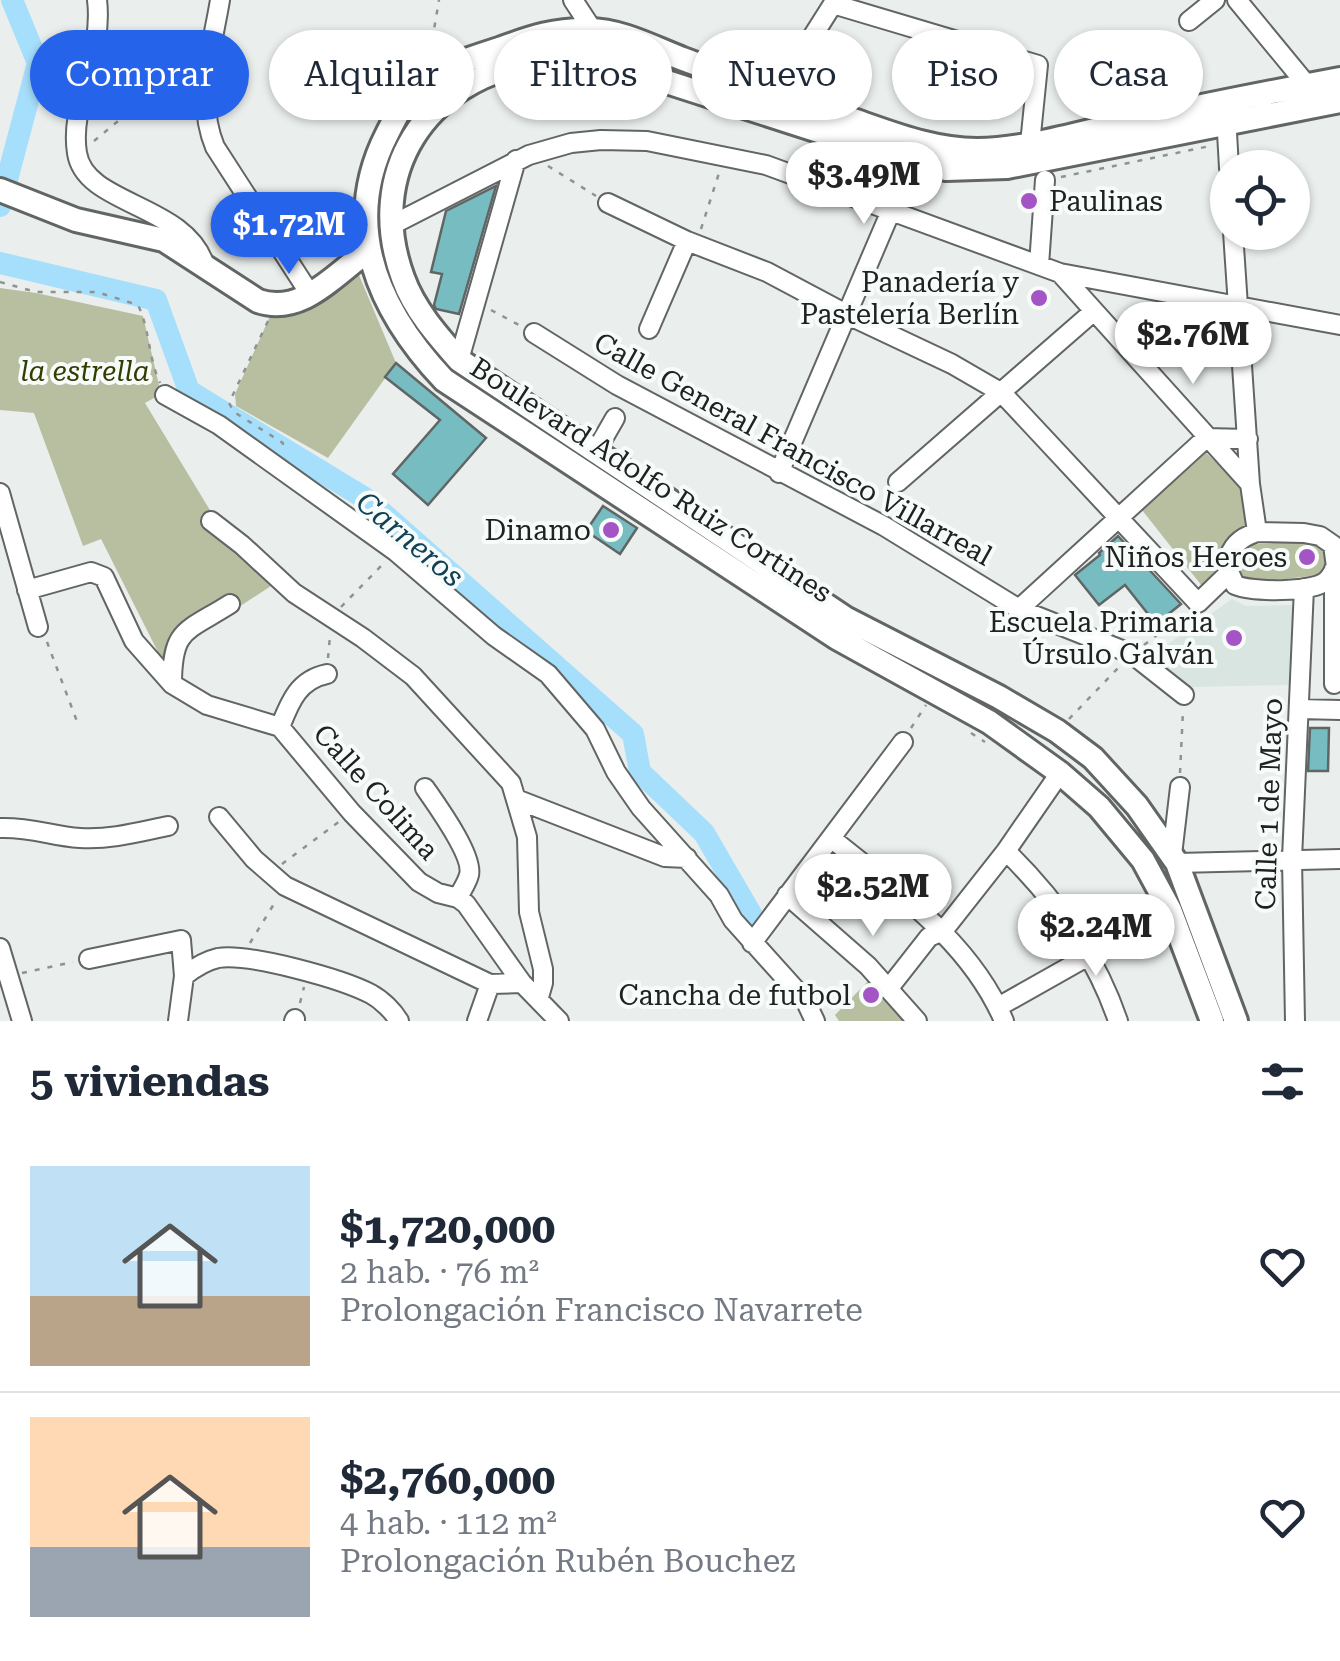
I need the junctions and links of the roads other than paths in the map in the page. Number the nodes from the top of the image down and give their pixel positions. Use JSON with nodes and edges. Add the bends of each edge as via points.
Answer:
{"nodes":[{"id":1,"x":97,"y":0,"type":"edge"},
{"id":2,"x":220,"y":0,"type":"edge"},
{"id":3,"x":574,"y":0,"type":"edge"},
{"id":4,"x":1215,"y":0,"type":"edge"},
{"id":5,"x":1237,"y":0,"type":"edge"},
{"id":6,"x":1189,"y":21,"type":"dead end"},
{"id":7,"x":592,"y":30,"type":"edge"},
{"id":8,"x":817,"y":30,"type":"edge"},
{"id":9,"x":494,"y":51,"type":"edge"},
{"id":10,"x":1340,"y":79,"type":"edge"},
{"id":11,"x":692,"y":85,"type":"edge"},
{"id":12,"x":1307,"y":85,"type":"junction"},
{"id":13,"x":1340,"y":102,"type":"edge"},
{"id":14,"x":1226,"y":111,"type":"junction"},
{"id":15,"x":815,"y":120,"type":"edge"},
{"id":16,"x":824,"y":120,"type":"edge"},
{"id":17,"x":1030,"y":144,"type":"junction"},
{"id":18,"x":1228,"y":150,"type":"edge"},
{"id":19,"x":522,"y":158,"type":"junction"},
{"id":20,"x":1044,"y":180,"type":"dead end"},
{"id":21,"x":6,"y":193,"type":"edge"},
{"id":22,"x":608,"y":203,"type":"road end"},
{"id":23,"x":890,"y":213,"type":"junction"},
{"id":24,"x":392,"y":225,"type":"junction"},
{"id":25,"x":692,"y":239,"type":"junction"},
{"id":26,"x":369,"y":250,"type":"junction"},
{"id":27,"x":1234,"y":250,"type":"edge"},
{"id":28,"x":1039,"y":265,"type":"junction"},
{"id":29,"x":205,"y":266,"type":"junction"},
{"id":30,"x":1060,"y":273,"type":"junction"},
{"id":31,"x":310,"y":294,"type":"junction"},
{"id":32,"x":1238,"y":306,"type":"junction"},
{"id":33,"x":1092,"y":312,"type":"junction"},
{"id":34,"x":846,"y":314,"type":"junction"},
{"id":35,"x":1340,"y":325,"type":"edge"},
{"id":36,"x":649,"y":329,"type":"dead end"},
{"id":37,"x":534,"y":332,"type":"road end"},
{"id":38,"x":459,"y":360,"type":"junction"},
{"id":39,"x":1002,"y":393,"type":"junction"},
{"id":40,"x":165,"y":394,"type":"road end"},
{"id":41,"x":616,"y":418,"type":"dead end"},
{"id":42,"x":1206,"y":438,"type":"junction"},
{"id":43,"x":1248,"y":439,"type":"junction"},
{"id":44,"x":596,"y":451,"type":"junction"},
{"id":45,"x":779,"y":474,"type":"junction"},
{"id":46,"x":898,"y":482,"type":"dead end"},
{"id":47,"x":1250,"y":484,"type":"junction"},
{"id":48,"x":0,"y":492,"type":"edge"},
{"id":49,"x":668,"y":498,"type":"junction"},
{"id":50,"x":1120,"y":517,"type":"junction"},
{"id":51,"x":654,"y":520,"type":"junction"},
{"id":52,"x":211,"y":521,"type":"dead end"},
{"id":53,"x":1257,"y":532,"type":"junction"},
{"id":54,"x":1336,"y":545,"type":"edge"},
{"id":55,"x":1337,"y":567,"type":"edge"},
{"id":56,"x":1228,"y":574,"type":"junction"},
{"id":57,"x":1304,"y":588,"type":"junction"},
{"id":58,"x":27,"y":590,"type":"junction"},
{"id":59,"x":230,"y":604,"type":"dead end"},
{"id":60,"x":1018,"y":609,"type":"junction"},
{"id":61,"x":38,"y":628,"type":"road end"},
{"id":62,"x":327,"y":674,"type":"road end"},
{"id":63,"x":1300,"y":682,"type":"junction"},
{"id":64,"x":172,"y":684,"type":"junction"},
{"id":65,"x":1337,"y":684,"type":"edge"},
{"id":66,"x":1184,"y":694,"type":"road end"},
{"id":67,"x":1299,"y":708,"type":"junction"},
{"id":68,"x":1340,"y":710,"type":"edge"},
{"id":69,"x":280,"y":727,"type":"junction"},
{"id":70,"x":903,"y":742,"type":"road end"},
{"id":71,"x":1060,"y":773,"type":"junction"},
{"id":72,"x":1180,"y":787,"type":"road end"},
{"id":73,"x":424,"y":788,"type":"dead end"},
{"id":74,"x":516,"y":799,"type":"junction"},
{"id":75,"x":220,"y":817,"type":"dead end"},
{"id":76,"x":168,"y":826,"type":"dead end"},
{"id":77,"x":0,"y":828,"type":"edge"},
{"id":78,"x":831,"y":838,"type":"junction"},
{"id":79,"x":1006,"y":852,"type":"junction"},
{"id":80,"x":687,"y":858,"type":"junction"},
{"id":81,"x":1174,"y":859,"type":"junction"},
{"id":82,"x":1292,"y":859,"type":"junction"},
{"id":83,"x":1340,"y":859,"type":"edge"},
{"id":84,"x":787,"y":894,"type":"junction"},
{"id":85,"x":458,"y":898,"type":"junction"},
{"id":86,"x":1170,"y":910,"type":"junction"},
{"id":87,"x":943,"y":931,"type":"junction"},
{"id":88,"x":755,"y":939,"type":"junction"},
{"id":89,"x":0,"y":948,"type":"edge"},
{"id":90,"x":1088,"y":956,"type":"junction"},
{"id":91,"x":89,"y":959,"type":"road end"},
{"id":92,"x":184,"y":976,"type":"junction"},
{"id":93,"x":522,"y":983,"type":"junction"},
{"id":94,"x":490,"y":984,"type":"junction"},
{"id":95,"x":889,"y":988,"type":"junction"},
{"id":96,"x":538,"y":997,"type":"junction"},
{"id":97,"x":1001,"y":1014,"type":"edge"},
{"id":98,"x":22,"y":1021,"type":"edge"},
{"id":99,"x":178,"y":1021,"type":"edge"},
{"id":100,"x":400,"y":1021,"type":"edge"},
{"id":101,"x":477,"y":1021,"type":"edge"},
{"id":102,"x":559,"y":1021,"type":"edge"},
{"id":103,"x":815,"y":1021,"type":"edge"},
{"id":104,"x":917,"y":1021,"type":"edge"},
{"id":105,"x":1118,"y":1021,"type":"edge"},
{"id":106,"x":1212,"y":1021,"type":"edge"},
{"id":107,"x":1236,"y":1021,"type":"edge"},
{"id":108,"x":1295,"y":1021,"type":"edge"}],
"edges":[{"from":1,"to":29,"type":"street","via":[[96,50],[77,121],[77,155],[100,186],[182,229],[200,248]]},
{"from":2,"to":31,"type":"street","via":[[203,101],[206,126]]},
{"from":3,"to":7,"type":"street"},
{"from":4,"to":6,"type":"street"},
{"from":5,"to":12,"type":"street"},
{"from":8,"to":17,"type":"street","via":[[833,4],[1038,65]]},
{"from":9,"to":26,"type":"main road","name":"Boulevard Adolfo Ruiz Cortines","via":[[425,77],[396,116],[370,178]]},
{"from":10,"to":12,"type":"main road","name":"Boulevard Adolfo Ruiz Cortines"},
{"from":11,"to":24,"type":"main road","name":"Boulevard Adolfo Ruiz Cortines","via":[[568,60],[502,70],[441,103],[418,128],[400,160]]},
{"from":12,"to":14,"type":"main road","name":"Boulevard Adolfo Ruiz Cortines"},
{"from":13,"to":14,"type":"main road","name":"Boulevard Adolfo Ruiz Cortines"},
{"from":14,"to":15,"type":"main road","name":"Boulevard Adolfo Ruiz Cortines","via":[[1008,167],[977,169],[922,164]]},
{"from":14,"to":17,"type":"main road","name":"Boulevard Adolfo Ruiz Cortines"},
{"from":14,"to":18,"type":"street"},
{"from":16,"to":17,"type":"main road","name":"Boulevard Adolfo Ruiz Cortines","via":[[925,144],[978,150]]},
{"from":19,"to":23,"type":"street","via":[[570,143],[647,142],[814,180]]},
{"from":19,"to":24,"type":"street"},
{"from":19,"to":38,"type":"street"},
{"from":20,"to":28,"type":"street"},
{"from":21,"to":29,"type":"main road","via":[[76,220],[164,240]]},
{"from":22,"to":25,"type":"street"},
{"from":23,"to":28,"type":"street"},
{"from":23,"to":34,"type":"street"},
{"from":24,"to":38,"type":"main road","name":"Boulevard Adolfo Ruiz Cortines","via":[[404,280]]},
{"from":25,"to":34,"type":"street"},
{"from":25,"to":36,"type":"street"},
{"from":26,"to":31,"type":"main road"},
{"from":26,"to":51,"type":"main road","name":"Boulevard Adolfo Ruiz Cortines","via":[[396,320],[444,380]]},
{"from":27,"to":32,"type":"street"},
{"from":28,"to":30,"type":"street"},
{"from":29,"to":31,"type":"main road","via":[[272,306]]},
{"from":30,"to":32,"type":"street"},
{"from":30,"to":33,"type":"street"},
{"from":32,"to":35,"type":"street"},
{"from":32,"to":43,"type":"street"},
{"from":33,"to":39,"type":"street"},
{"from":33,"to":42,"type":"street"},
{"from":34,"to":39,"type":"street"},
{"from":34,"to":45,"type":"street"},
{"from":37,"to":45,"type":"street","name":"Calle General Francisco Villarreal","via":[[617,386]]},
{"from":38,"to":44,"type":"main road","name":"Boulevard Adolfo Ruiz Cortines"},
{"from":39,"to":46,"type":"street"},
{"from":39,"to":50,"type":"street"},
{"from":40,"to":80,"type":"street","via":[[395,551],[548,674],[595,729],[641,808]]},
{"from":41,"to":44,"type":"street"},
{"from":42,"to":43,"type":"street"},
{"from":42,"to":47,"type":"street"},
{"from":42,"to":50,"type":"street"},
{"from":43,"to":47,"type":"street"},
{"from":44,"to":49,"type":"main road","name":"Boulevard Adolfo Ruiz Cortines"},
{"from":45,"to":60,"type":"street","name":"Calle General Francisco Villarreal","via":[[884,526]]},
{"from":47,"to":53,"type":"street"},
{"from":48,"to":58,"type":"street"},
{"from":49,"to":51,"type":"main road"},
{"from":49,"to":81,"type":"main road","name":"Boulevard Adolfo Ruiz Cortines","via":[[845,618],[1058,731],[1137,806]]},
{"from":50,"to":56,"type":"street","via":[[1198,603]]},
{"from":50,"to":60,"type":"street"},
{"from":51,"to":71,"type":"main road","name":"Boulevard Adolfo Ruiz Cortines","via":[[837,638],[990,722]]},
{"from":52,"to":74,"type":"street","via":[[294,594],[413,676],[503,772]]},
{"from":53,"to":54,"type":"street","via":[[1320,536]]},
{"from":53,"to":56,"type":"street","via":[[1232,548]]},
{"from":54,"to":55,"type":"street"},
{"from":55,"to":57,"type":"street","via":[[1326,581]]},
{"from":55,"to":65,"type":"street"},
{"from":56,"to":57,"type":"street","via":[[1247,590]]},
{"from":57,"to":63,"type":"street","name":"Calle 1 de Mayo"},
{"from":58,"to":61,"type":"street"},
{"from":58,"to":64,"type":"street","name":"Calle Colima","via":[[99,572],[134,640]]},
{"from":59,"to":64,"type":"street","via":[[177,641]]},
{"from":60,"to":66,"type":"street","name":"Calle General Francisco Villarreal","via":[[1132,654]]},
{"from":62,"to":69,"type":"street","via":[[305,683]]},
{"from":63,"to":65,"type":"street"},
{"from":63,"to":67,"type":"street","name":"Calle 1 de Mayo"},
{"from":64,"to":69,"type":"street","name":"Calle Colima","via":[[206,705]]},
{"from":67,"to":68,"type":"street"},
{"from":67,"to":82,"type":"street","name":"Calle 1 de Mayo"},
{"from":69,"to":85,"type":"street","name":"Calle Colima","via":[[419,882]]},
{"from":70,"to":78,"type":"street"},
{"from":71,"to":79,"type":"street"},
{"from":71,"to":86,"type":"main road","name":"Boulevard Adolfo Ruiz Cortines","via":[[1143,860]]},
{"from":72,"to":81,"type":"street"},
{"from":73,"to":85,"type":"street","via":[[470,864]]},
{"from":74,"to":80,"type":"street","via":[[666,857]]},
{"from":74,"to":96,"type":"street","via":[[543,970]]},
{"from":75,"to":94,"type":"street","via":[[285,886]]},
{"from":76,"to":77,"type":"street","via":[[95,839]]},
{"from":78,"to":84,"type":"street"},
{"from":78,"to":87,"type":"street"},
{"from":79,"to":87,"type":"street"},
{"from":79,"to":90,"type":"street","via":[[1034,878]]},
{"from":80,"to":88,"type":"street"},
{"from":81,"to":82,"type":"street"},
{"from":81,"to":107,"type":"main road","name":"Boulevard Adolfo Ruiz Cortines"},
{"from":82,"to":83,"type":"street"},
{"from":82,"to":108,"type":"street","name":"Calle 1 de Mayo"},
{"from":84,"to":88,"type":"street"},
{"from":84,"to":95,"type":"street"},
{"from":85,"to":93,"type":"street","name":"Calle Colima"},
{"from":86,"to":90,"type":"street"},
{"from":86,"to":106,"type":"main road","name":"Boulevard Adolfo Ruiz Cortines"},
{"from":87,"to":95,"type":"street","via":[[929,937]]},
{"from":87,"to":97,"type":"street"},
{"from":88,"to":103,"type":"street"},
{"from":89,"to":98,"type":"street"},
{"from":90,"to":97,"type":"street"},
{"from":90,"to":105,"type":"street"},
{"from":91,"to":92,"type":"street","via":[[181,940]]},
{"from":92,"to":99,"type":"street"},
{"from":92,"to":100,"type":"street","via":[[218,958],[241,957],[371,994]]},
{"from":93,"to":94,"type":"street"},
{"from":93,"to":96,"type":"street","name":"Calle Colima"},
{"from":94,"to":101,"type":"street"},
{"from":95,"to":104,"type":"street"},
{"from":96,"to":102,"type":"street","name":"Calle Colima"}]}
